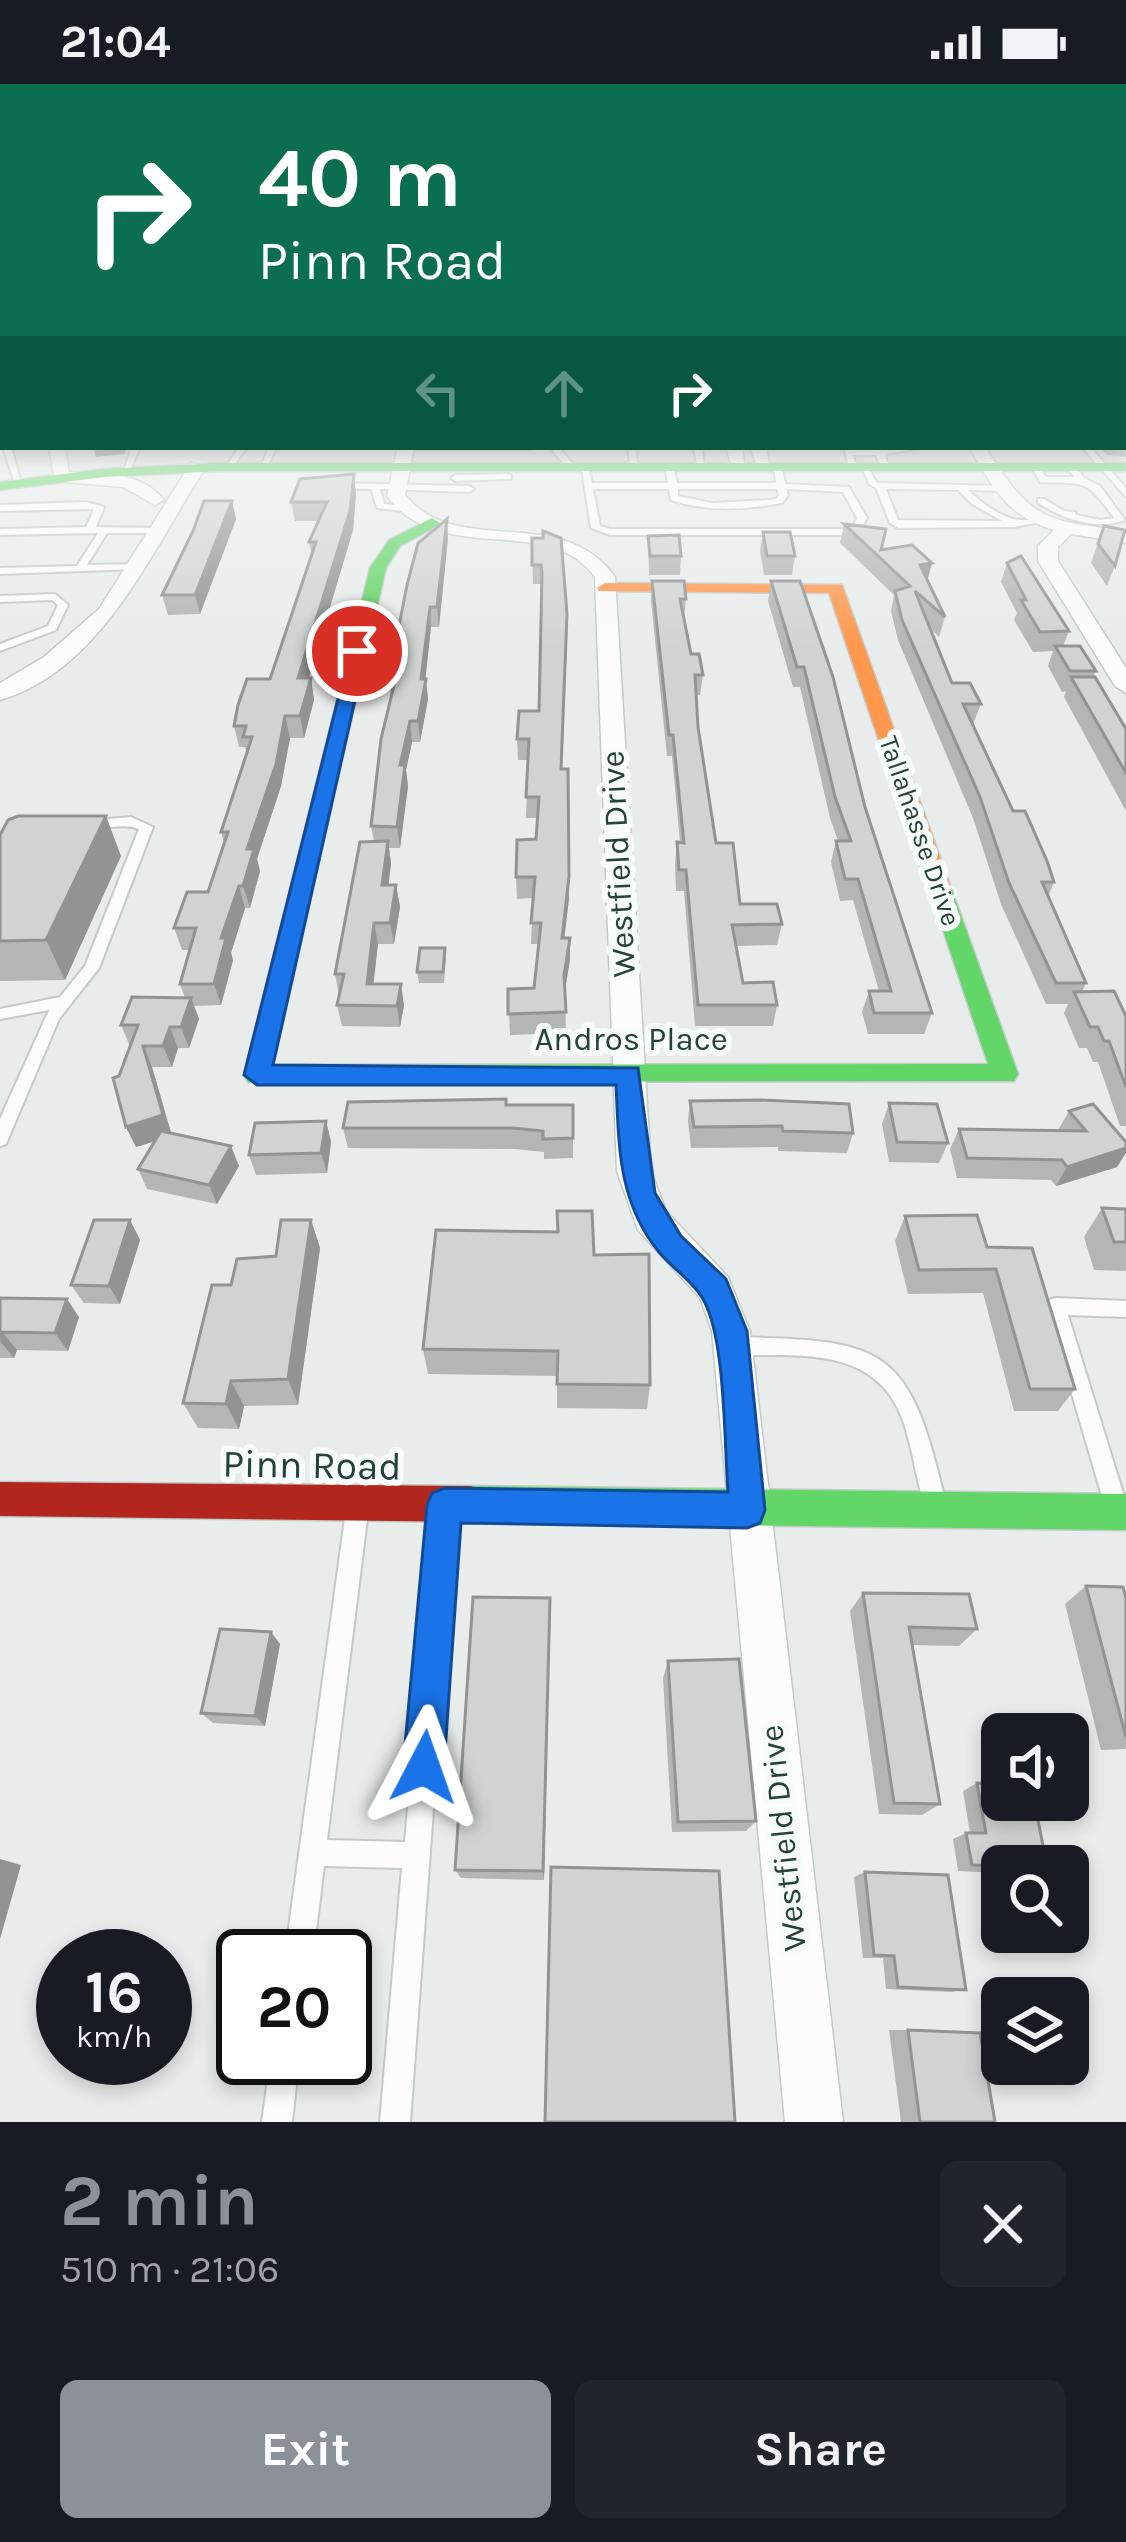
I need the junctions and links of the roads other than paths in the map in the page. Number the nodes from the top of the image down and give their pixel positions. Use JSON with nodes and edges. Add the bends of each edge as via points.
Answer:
{"nodes":[{"id":1,"x":60,"y":458,"type":"edge"},
{"id":2,"x":245,"y":458,"type":"edge"},
{"id":3,"x":256,"y":458,"type":"edge"},
{"id":4,"x":612,"y":458,"type":"edge"},
{"id":5,"x":635,"y":458,"type":"edge"},
{"id":6,"x":697,"y":458,"type":"edge"},
{"id":7,"x":710,"y":458,"type":"edge"},
{"id":8,"x":131,"y":459,"type":"edge"},
{"id":9,"x":557,"y":461,"type":"edge"},
{"id":10,"x":897,"y":462,"type":"edge"},
{"id":11,"x":759,"y":463,"type":"edge"},
{"id":12,"x":1093,"y":466,"type":"edge"},
{"id":13,"x":185,"y":468,"type":"junction"},
{"id":14,"x":452,"y":472,"type":"edge"},
{"id":15,"x":1038,"y":474,"type":"junction"},
{"id":16,"x":398,"y":476,"type":"edge"},
{"id":17,"x":671,"y":476,"type":"junction"},
{"id":18,"x":65,"y":477,"type":"junction"},
{"id":19,"x":9,"y":478,"type":"edge"},
{"id":20,"x":1000,"y":486,"type":"edge"},
{"id":21,"x":962,"y":489,"type":"junction"},
{"id":22,"x":1126,"y":494,"type":"edge"},
{"id":23,"x":155,"y":500,"type":"junction"},
{"id":24,"x":0,"y":508,"type":"edge"},
{"id":25,"x":1105,"y":514,"type":"dead end"},
{"id":26,"x":1054,"y":515,"type":"junction"},
{"id":27,"x":432,"y":523,"type":"junction"},
{"id":28,"x":966,"y":523,"type":"junction"},
{"id":29,"x":90,"y":530,"type":"junction"},
{"id":30,"x":104,"y":530,"type":"junction"},
{"id":31,"x":154,"y":530,"type":"junction"},
{"id":32,"x":0,"y":532,"type":"edge"},
{"id":33,"x":1126,"y":537,"type":"edge"},
{"id":34,"x":135,"y":567,"type":"junction"},
{"id":35,"x":80,"y":569,"type":"junction"},
{"id":36,"x":0,"y":571,"type":"edge"},
{"id":37,"x":604,"y":588,"type":"junction"},
{"id":38,"x":0,"y":599,"type":"edge"},
{"id":39,"x":0,"y":648,"type":"edge"},
{"id":40,"x":1126,"y":686,"type":"edge"},
{"id":41,"x":0,"y":693,"type":"edge"},
{"id":42,"x":77,"y":828,"type":"edge"},
{"id":43,"x":63,"y":1002,"type":"junction"},
{"id":44,"x":0,"y":1014,"type":"edge"},
{"id":45,"x":1004,"y":1074,"type":"joint"},
{"id":46,"x":628,"y":1075,"type":"junction"},
{"id":47,"x":0,"y":1139,"type":"edge"},
{"id":48,"x":1126,"y":1309,"type":"edge"},
{"id":49,"x":733,"y":1346,"type":"junction"},
{"id":50,"x":0,"y":1499,"type":"edge"},
{"id":51,"x":358,"y":1504,"type":"junction"},
{"id":52,"x":445,"y":1505,"type":"junction"},
{"id":53,"x":747,"y":1510,"type":"junction"},
{"id":54,"x":936,"y":1511,"type":"junction"},
{"id":55,"x":1122,"y":1512,"type":"edge"},
{"id":56,"x":312,"y":1853,"type":"junction"},
{"id":57,"x":417,"y":1855,"type":"junction"},
{"id":58,"x":302,"y":1929,"type":"edge"},
{"id":59,"x":282,"y":2085,"type":"edge"},
{"id":60,"x":277,"y":2122,"type":"edge"},
{"id":61,"x":395,"y":2122,"type":"edge"},
{"id":62,"x":814,"y":2122,"type":"edge"}],
"edges":[{"from":1,"to":18,"type":"street"},
{"from":2,"to":13,"type":"street"},
{"from":3,"to":16,"type":"street","via":[[314,476]]},
{"from":4,"to":9,"type":"street"},
{"from":5,"to":17,"type":"street"},
{"from":6,"to":17,"type":"street"},
{"from":7,"to":11,"type":"street"},
{"from":8,"to":13,"type":"street"},
{"from":8,"to":18,"type":"street"},
{"from":9,"to":11,"type":"lane","via":[[596,528],[610,532],[858,527],[862,518],[846,489]]},
{"from":9,"to":14,"type":"lane"},
{"from":9,"to":14,"type":"street","via":[[499,480]]},
{"from":9,"to":17,"type":"lane"},
{"from":10,"to":11,"type":"street"},
{"from":10,"to":20,"type":"street"},
{"from":10,"to":21,"type":"lane"},
{"from":10,"to":28,"type":"lane","via":[[953,500]]},
{"from":10,"to":28,"type":"lane","via":[[895,523]]},
{"from":11,"to":17,"type":"lane"},
{"from":11,"to":17,"type":"lane","via":[[779,501],[682,502]]},
{"from":12,"to":15,"type":"street"},
{"from":12,"to":22,"type":"lane"},
{"from":12,"to":26,"type":"lane","via":[[1097,488],[1120,520]]},
{"from":13,"to":23,"type":"street"},
{"from":13,"to":31,"type":"street"},
{"from":14,"to":16,"type":"street"},
{"from":15,"to":20,"type":"street"},
{"from":15,"to":26,"type":"lane","via":[[1030,485]]},
{"from":16,"to":27,"type":"street"},
{"from":18,"to":19,"type":"street"},
{"from":18,"to":23,"type":"street","via":[[132,483]]},
{"from":20,"to":21,"type":"lane"},
{"from":20,"to":21,"type":"lane","via":[[975,502]]},
{"from":20,"to":26,"type":"street"},
{"from":20,"to":28,"type":"lane"},
{"from":23,"to":31,"type":"street"},
{"from":24,"to":29,"type":"lane","via":[[99,507]]},
{"from":25,"to":26,"type":"lane"},
{"from":26,"to":33,"type":"street"},
{"from":26,"to":40,"type":"street","via":[[1048,561]]},
{"from":27,"to":37,"type":"street","via":[[579,550],[602,569]]},
{"from":27,"to":46,"type":"street","name":"Andros Place","via":[[394,543],[378,568],[257,1075]]},
{"from":29,"to":30,"type":"lane"},
{"from":29,"to":32,"type":"lane"},
{"from":30,"to":31,"type":"lane"},
{"from":30,"to":35,"type":"lane"},
{"from":31,"to":34,"type":"street"},
{"from":34,"to":35,"type":"lane"},
{"from":34,"to":41,"type":"street","via":[[93,629]]},
{"from":35,"to":36,"type":"lane"},
{"from":37,"to":45,"type":"street","name":"Tallahasse Drive","via":[[836,588]]},
{"from":37,"to":46,"type":"street","name":"Westfield Drive"},
{"from":38,"to":39,"type":"lane","via":[[56,597],[62,605],[52,628]]},
{"from":42,"to":43,"type":"lane","via":[[131,821],[146,827],[92,968]]},
{"from":43,"to":44,"type":"lane"},
{"from":43,"to":47,"type":"lane"},
{"from":45,"to":46,"type":"street","name":"Andros Place"},
{"from":46,"to":49,"type":"street","name":"Westfield Drive","via":[[640,1193],[671,1245],[715,1289]]},
{"from":48,"to":55,"type":"lane","via":[[1056,1306]]},
{"from":49,"to":53,"type":"street","name":"Westfield Drive"},
{"from":49,"to":54,"type":"lane","via":[[829,1348],[872,1359],[895,1380],[923,1444]]},
{"from":50,"to":51,"type":"street","name":"Pinn Road"},
{"from":51,"to":52,"type":"street","name":"Pinn Road"},
{"from":51,"to":56,"type":"lane"},
{"from":52,"to":53,"type":"street","name":"Pinn Road"},
{"from":52,"to":57,"type":"lane"},
{"from":53,"to":54,"type":"street","name":"Pinn Road"},
{"from":53,"to":62,"type":"street","name":"Westfield Drive"},
{"from":54,"to":55,"type":"street","name":"Pinn Road"},
{"from":56,"to":57,"type":"lane"},
{"from":56,"to":58,"type":"lane"},
{"from":57,"to":61,"type":"lane"},
{"from":59,"to":60,"type":"lane"}]}
